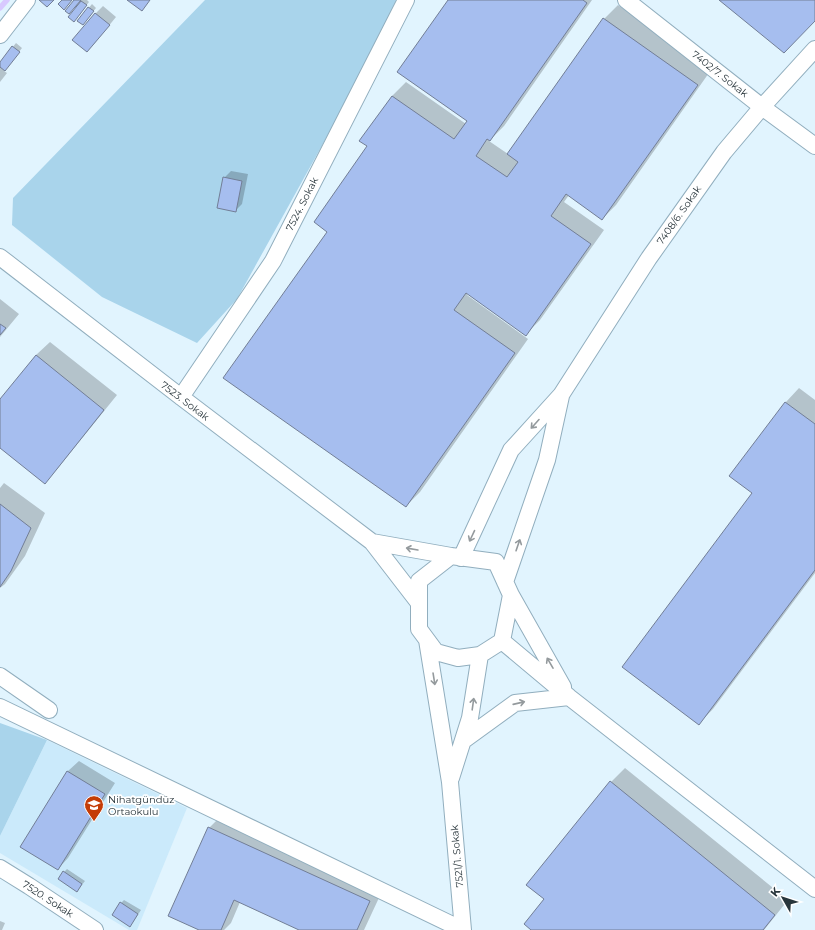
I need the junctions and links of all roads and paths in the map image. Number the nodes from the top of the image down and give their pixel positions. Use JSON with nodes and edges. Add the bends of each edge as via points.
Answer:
{"nodes":[{"id":1,"x":27,"y":0,"type":"edge"},
{"id":2,"x":406,"y":0,"type":"edge"},
{"id":3,"x":626,"y":0,"type":"edge"},
{"id":4,"x":0,"y":35,"type":"edge"},
{"id":5,"x":815,"y":49,"type":"edge"},
{"id":6,"x":762,"y":107,"type":"junction"},
{"id":7,"x":815,"y":146,"type":"edge"},
{"id":8,"x":0,"y":257,"type":"edge"},
{"id":9,"x":561,"y":395,"type":"junction"},
{"id":10,"x":181,"y":397,"type":"junction"},
{"id":11,"x":372,"y":542,"type":"junction"},
{"id":12,"x":456,"y":557,"type":"junction"},
{"id":13,"x":508,"y":589,"type":"junction"},
{"id":14,"x":419,"y":603,"type":"junction"},
{"id":15,"x":428,"y":640,"type":"junction"},
{"id":16,"x":502,"y":641,"type":"junction"},
{"id":17,"x":480,"y":655,"type":"junction"},
{"id":18,"x":6,"y":680,"type":"edge"},
{"id":19,"x":569,"y":697,"type":"junction"},
{"id":20,"x":0,"y":706,"type":"edge"},
{"id":21,"x":49,"y":710,"type":"dead end"},
{"id":22,"x":464,"y":740,"type":"junction"},
{"id":23,"x":450,"y":782,"type":"junction"},
{"id":24,"x":0,"y":868,"type":"edge"},
{"id":25,"x":815,"y":889,"type":"edge"},
{"id":26,"x":77,"y":925,"type":"edge"},
{"id":27,"x":96,"y":930,"type":"edge"},
{"id":28,"x":463,"y":930,"type":"edge"}],
"edges":[{"from":1,"to":4,"type":"street"},
{"from":2,"to":10,"type":"street","name":"7524. Sokak","via":[[272,261]]},
{"from":3,"to":6,"type":"street","name":"7402/7. Sokak"},
{"from":5,"to":6,"type":"street","name":"7408/6. Sokak"},
{"from":6,"to":7,"type":"street","name":"7402/7. Sokak"},
{"from":6,"to":9,"type":"street","name":"7408/6. Sokak","via":[[724,152],[649,258]]},
{"from":8,"to":10,"type":"street","name":"7523. Sokak"},
{"from":9,"to":12,"type":"street","one_way":true,"via":[[511,450]]},
{"from":13,"to":9,"type":"street","one_way":true,"via":[[547,460]]},
{"from":10,"to":11,"type":"street","name":"7523. Sokak"},
{"from":12,"to":11,"type":"street","one_way":true},
{"from":11,"to":14,"type":"street"},
{"from":12,"to":13,"type":"street","via":[[496,562]]},
{"from":12,"to":14,"type":"street","via":[[419,581]]},
{"from":13,"to":16,"type":"street"},
{"from":19,"to":13,"type":"street","one_way":true},
{"from":14,"to":15,"type":"street","via":[[419,629]]},
{"from":15,"to":17,"type":"street","via":[[436,652],[458,658]]},
{"from":15,"to":23,"type":"street","name":"7521/1. Sokak","one_way":true},
{"from":16,"to":17,"type":"street"},
{"from":16,"to":19,"type":"street"},
{"from":22,"to":17,"type":"street","one_way":true},
{"from":18,"to":20,"type":"street"},
{"from":18,"to":21,"type":"street"},
{"from":22,"to":19,"type":"street","one_way":true,"via":[[515,703]]},
{"from":19,"to":25,"type":"street"},
{"from":20,"to":28,"type":"street"},
{"from":22,"to":23,"type":"street"},
{"from":23,"to":28,"type":"street","name":"7521/1. Sokak"},
{"from":24,"to":26,"type":"street","name":"7520. Sokak","via":[[29,886]]},
{"from":26,"to":27,"type":"street","name":"7520. Sokak"}]}
